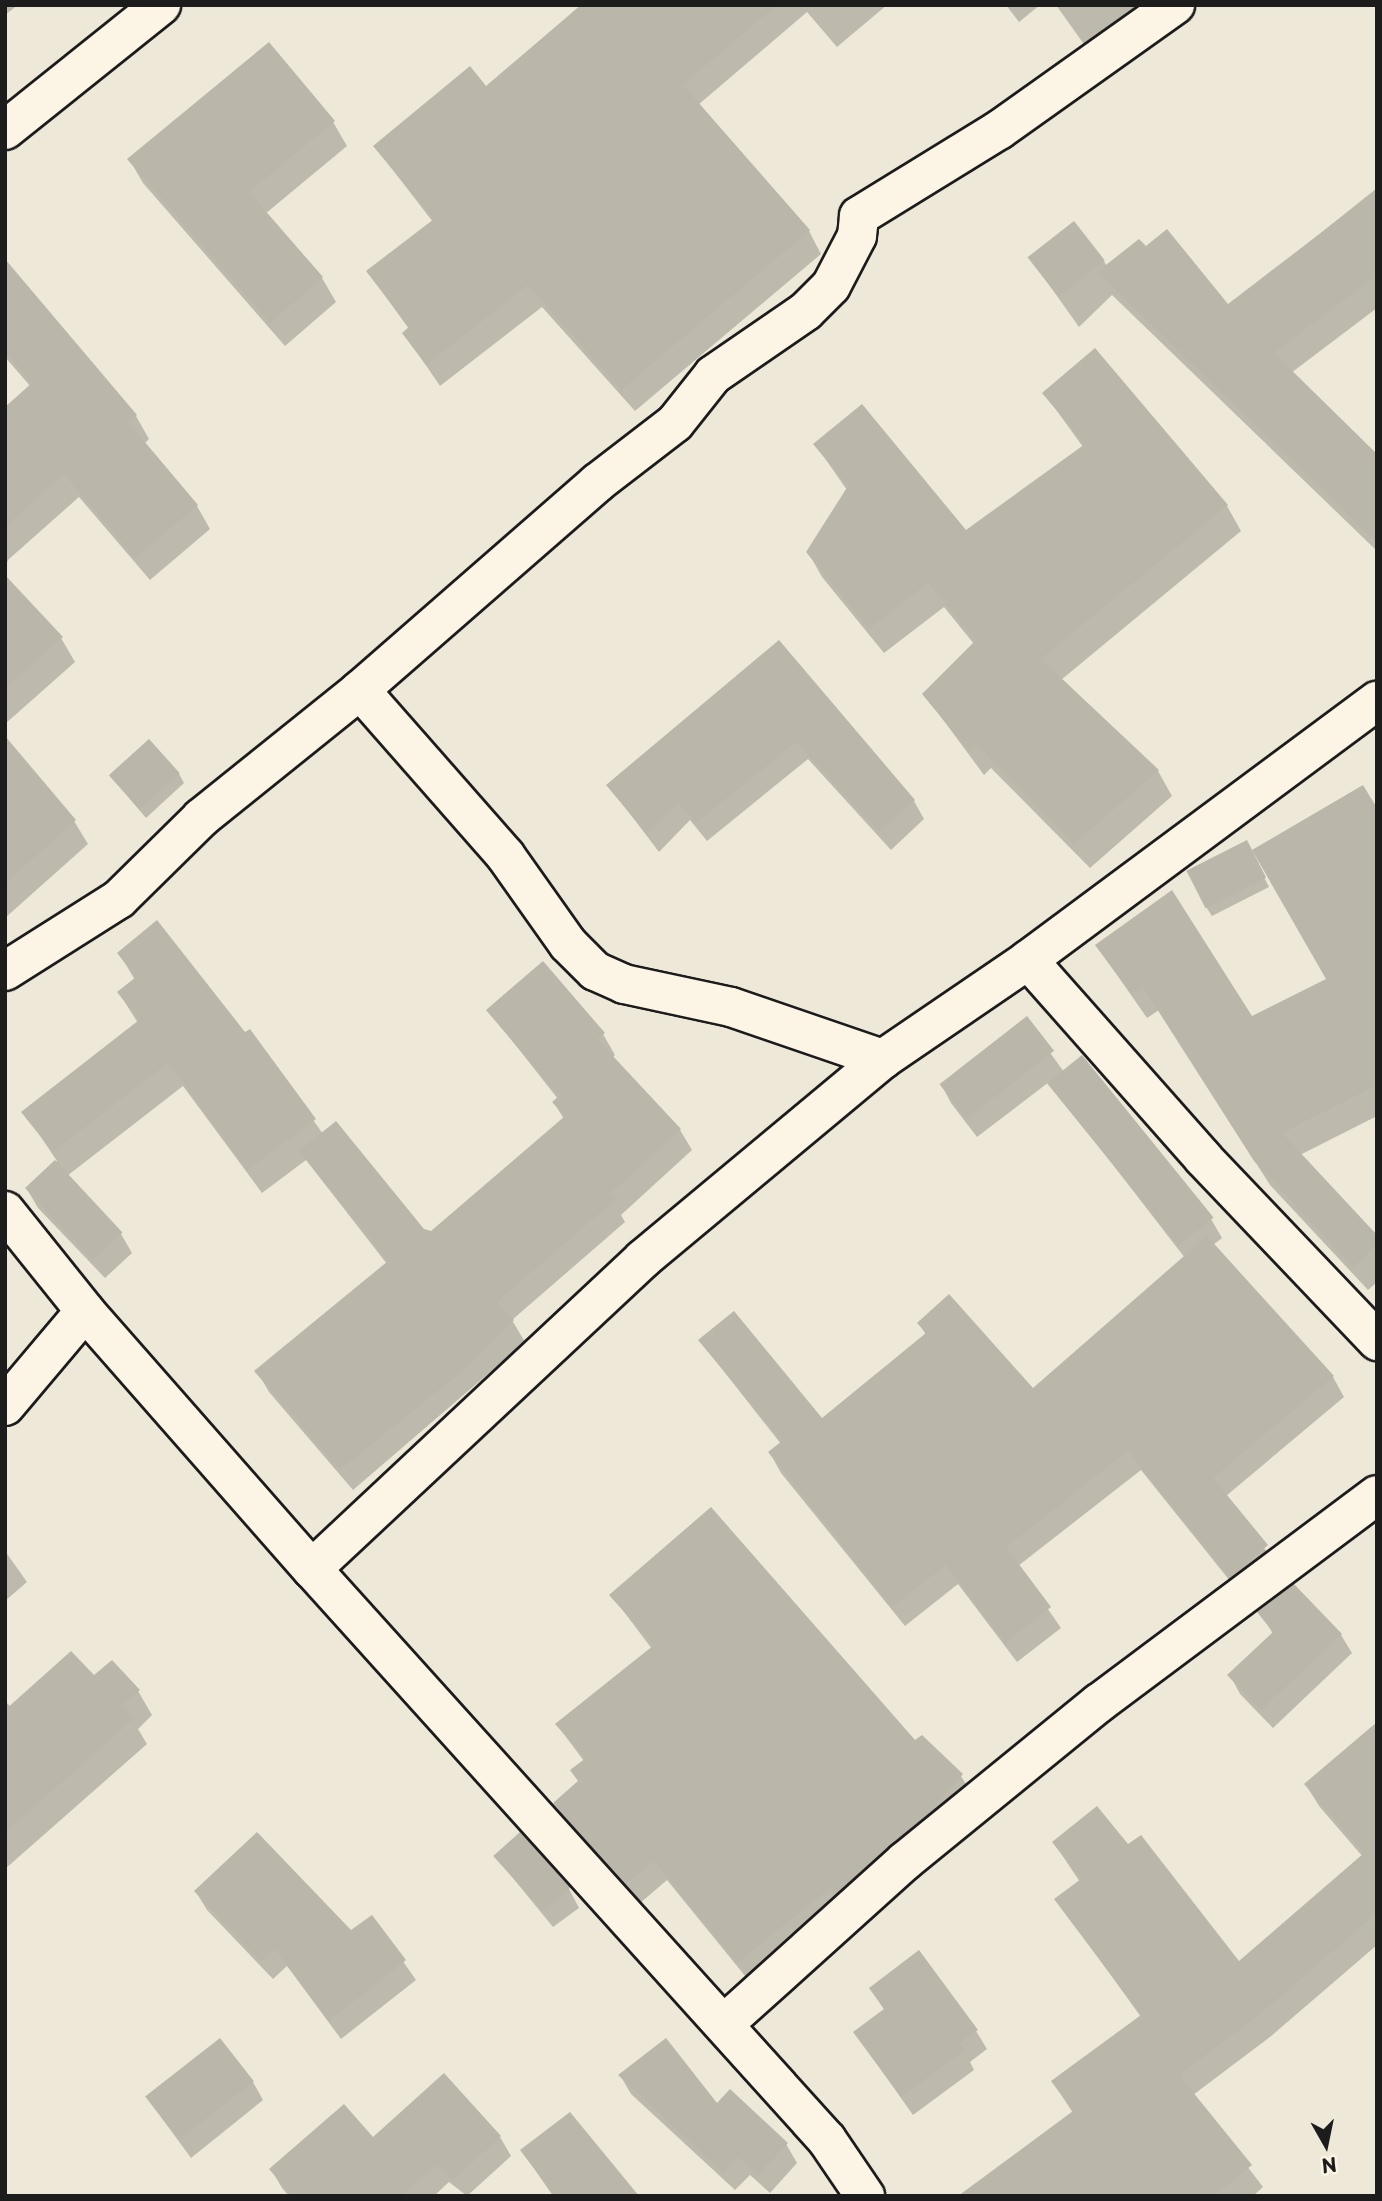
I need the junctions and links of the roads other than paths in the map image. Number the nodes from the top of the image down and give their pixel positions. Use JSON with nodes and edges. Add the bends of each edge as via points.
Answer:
{"nodes":[{"id":1,"x":162,"y":5,"type":"edge"},
{"id":2,"x":1175,"y":5,"type":"edge"},
{"id":3,"x":5,"y":130,"type":"edge"},
{"id":4,"x":360,"y":690,"type":"junction"},
{"id":5,"x":1377,"y":701,"type":"edge"},
{"id":6,"x":1028,"y":960,"type":"junction"},
{"id":7,"x":5,"y":971,"type":"edge"},
{"id":8,"x":883,"y":1059,"type":"junction"},
{"id":9,"x":5,"y":1211,"type":"edge"},
{"id":10,"x":85,"y":1311,"type":"junction"},
{"id":11,"x":1377,"y":1340,"type":"edge"},
{"id":12,"x":5,"y":1406,"type":"edge"},
{"id":13,"x":1377,"y":1496,"type":"edge"},
{"id":14,"x":312,"y":1569,"type":"junction"},
{"id":15,"x":724,"y":2024,"type":"junction"},
{"id":16,"x":865,"y":2196,"type":"edge"}],
"edges":[{"from":1,"to":3,"type":"street"},
{"from":2,"to":4,"type":"street","via":[[999,130],[859,216],[857,236],[831,286],[806,311],[713,375],[675,423],[597,483]]},
{"from":4,"to":7,"type":"street","via":[[201,818],[119,899]]},
{"from":4,"to":8,"type":"street","via":[[505,855],[568,944],[595,971],[624,984],[731,1007]]},
{"from":5,"to":6,"type":"street"},
{"from":6,"to":8,"type":"street"},
{"from":6,"to":11,"type":"street","via":[[1203,1158]]},
{"from":8,"to":14,"type":"street","via":[[643,1259]]},
{"from":9,"to":10,"type":"street"},
{"from":10,"to":12,"type":"street"},
{"from":10,"to":14,"type":"street"},
{"from":13,"to":15,"type":"street","via":[[1099,1703],[905,1861]]},
{"from":14,"to":15,"type":"street"},
{"from":15,"to":16,"type":"street","via":[[827,2140]]}]}
